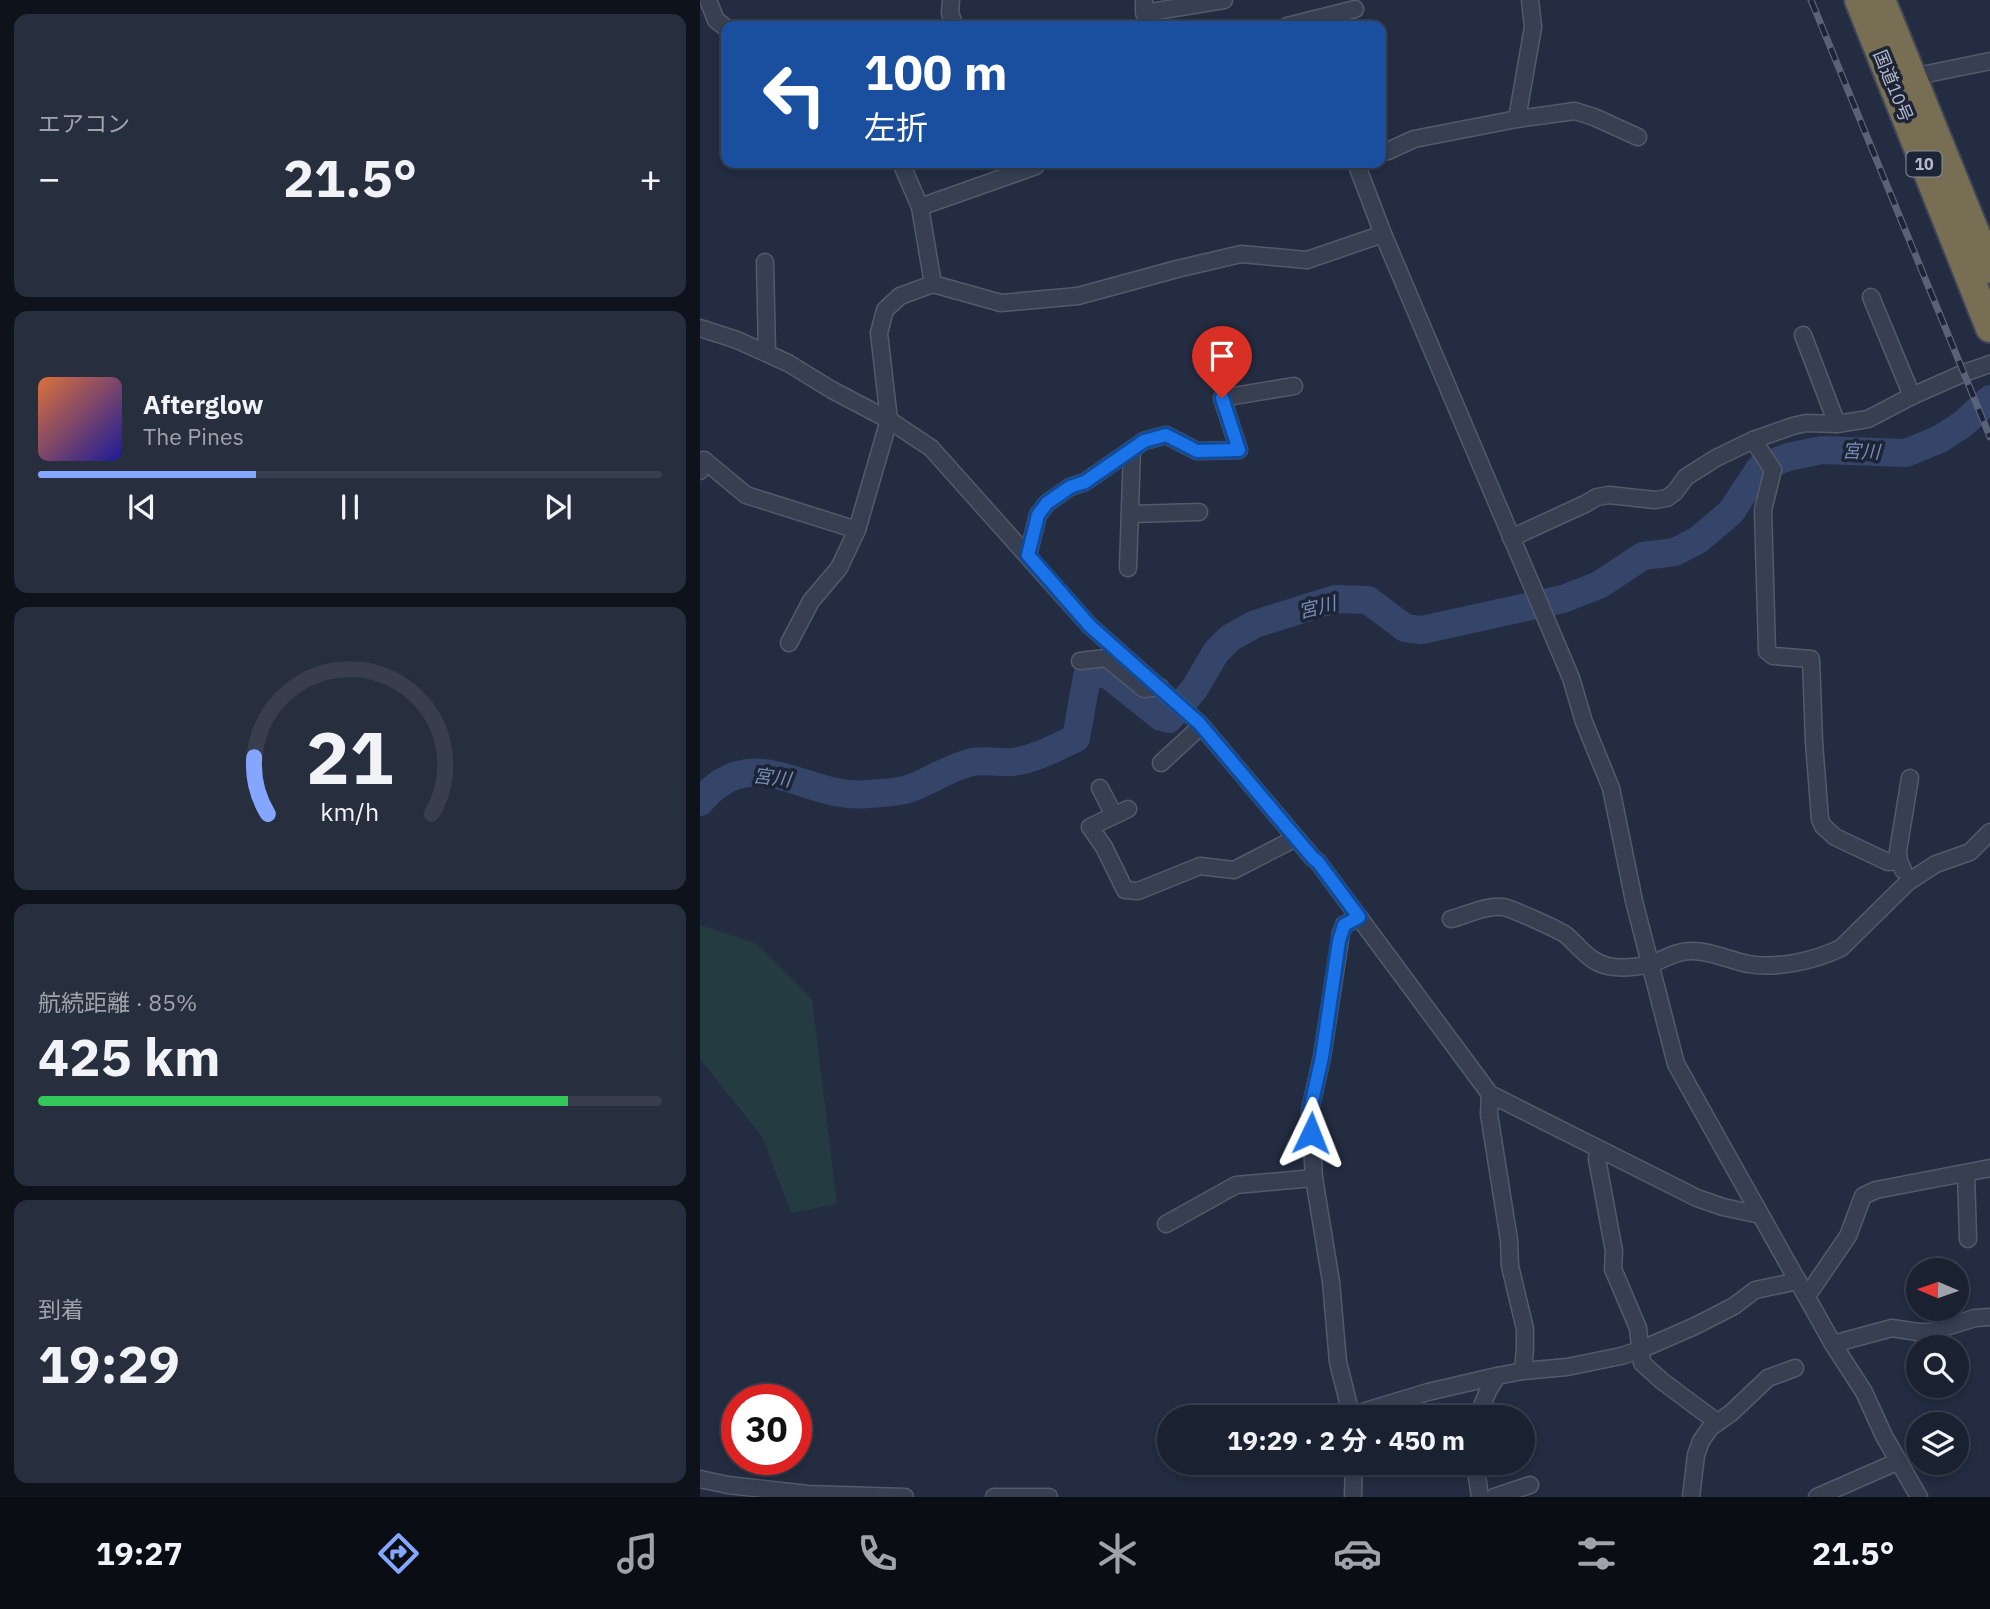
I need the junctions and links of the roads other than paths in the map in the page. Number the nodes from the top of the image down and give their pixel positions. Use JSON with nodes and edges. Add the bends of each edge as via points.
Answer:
{"nodes":[{"id":1,"x":708,"y":0,"type":"edge"},
{"id":2,"x":950,"y":0,"type":"edge"},
{"id":3,"x":1144,"y":0,"type":"edge"},
{"id":4,"x":1223,"y":0,"type":"edge"},
{"id":5,"x":1530,"y":0,"type":"edge"},
{"id":6,"x":1859,"y":0,"type":"edge"},
{"id":7,"x":1881,"y":0,"type":"edge"},
{"id":8,"x":1355,"y":5,"type":"edge"},
{"id":9,"x":953,"y":21,"type":"edge"},
{"id":10,"x":1303,"y":21,"type":"edge"},
{"id":11,"x":721,"y":24,"type":"edge"},
{"id":12,"x":1990,"y":61,"type":"edge"},
{"id":13,"x":1913,"y":77,"type":"junction"},
{"id":14,"x":1517,"y":119,"type":"junction"},
{"id":15,"x":1638,"y":136,"type":"dead end"},
{"id":16,"x":1386,"y":151,"type":"edge"},
{"id":17,"x":903,"y":168,"type":"edge"},
{"id":18,"x":1031,"y":168,"type":"edge"},
{"id":19,"x":1358,"y":168,"type":"edge"},
{"id":20,"x":920,"y":207,"type":"junction"},
{"id":21,"x":1383,"y":234,"type":"junction"},
{"id":22,"x":765,"y":262,"type":"dead end"},
{"id":23,"x":1990,"y":269,"type":"edge"},
{"id":24,"x":933,"y":284,"type":"junction"},
{"id":25,"x":1871,"y":297,"type":"dead end"},
{"id":26,"x":700,"y":328,"type":"edge"},
{"id":27,"x":1990,"y":328,"type":"edge"},
{"id":28,"x":1802,"y":335,"type":"dead end"},
{"id":29,"x":767,"y":353,"type":"junction"},
{"id":30,"x":1990,"y":364,"type":"edge"},
{"id":31,"x":1294,"y":387,"type":"dead end"},
{"id":32,"x":1912,"y":396,"type":"junction"},
{"id":33,"x":889,"y":419,"type":"junction"},
{"id":34,"x":1837,"y":424,"type":"junction"},
{"id":35,"x":1753,"y":440,"type":"junction"},
{"id":36,"x":1132,"y":449,"type":"junction"},
{"id":37,"x":700,"y":471,"type":"edge"},
{"id":38,"x":1199,"y":512,"type":"dead end"},
{"id":39,"x":1130,"y":514,"type":"junction"},
{"id":40,"x":857,"y":530,"type":"junction"},
{"id":41,"x":1511,"y":538,"type":"junction"},
{"id":42,"x":1028,"y":555,"type":"junction"},
{"id":43,"x":1128,"y":568,"type":"dead end"},
{"id":44,"x":789,"y":643,"type":"dead end"},
{"id":45,"x":1080,"y":661,"type":"dead end"},
{"id":46,"x":1165,"y":692,"type":"junction"},
{"id":47,"x":1200,"y":724,"type":"junction"},
{"id":48,"x":1161,"y":763,"type":"dead end"},
{"id":49,"x":1910,"y":778,"type":"dead end"},
{"id":50,"x":1100,"y":788,"type":"dead end"},
{"id":51,"x":1990,"y":832,"type":"edge"},
{"id":52,"x":1296,"y":838,"type":"junction"},
{"id":53,"x":1899,"y":861,"type":"junction"},
{"id":54,"x":1908,"y":882,"type":"junction"},
{"id":55,"x":1359,"y":917,"type":"junction"},
{"id":56,"x":1451,"y":919,"type":"dead end"},
{"id":57,"x":1651,"y":964,"type":"junction"},
{"id":58,"x":1490,"y":1094,"type":"junction"},
{"id":59,"x":1598,"y":1150,"type":"junction"},
{"id":60,"x":1990,"y":1168,"type":"edge"},
{"id":61,"x":1966,"y":1173,"type":"junction"},
{"id":62,"x":1314,"y":1178,"type":"junction"},
{"id":63,"x":1760,"y":1214,"type":"junction"},
{"id":64,"x":1166,"y":1224,"type":"dead end"},
{"id":65,"x":1968,"y":1239,"type":"dead end"},
{"id":66,"x":1798,"y":1281,"type":"junction"},
{"id":67,"x":1807,"y":1297,"type":"junction"},
{"id":68,"x":1990,"y":1317,"type":"edge"},
{"id":69,"x":1833,"y":1344,"type":"junction"},
{"id":70,"x":1640,"y":1350,"type":"junction"},
{"id":71,"x":1795,"y":1368,"type":"dead end"},
{"id":72,"x":1523,"y":1371,"type":"junction"},
{"id":73,"x":1497,"y":1376,"type":"junction"},
{"id":74,"x":1349,"y":1405,"type":"edge"},
{"id":75,"x":1387,"y":1405,"type":"edge"},
{"id":76,"x":1482,"y":1405,"type":"edge"},
{"id":77,"x":1717,"y":1422,"type":"junction"},
{"id":78,"x":1899,"y":1461,"type":"junction"},
{"id":79,"x":1354,"y":1475,"type":"edge"},
{"id":80,"x":1477,"y":1475,"type":"edge"},
{"id":81,"x":700,"y":1479,"type":"edge"},
{"id":82,"x":1530,"y":1485,"type":"dead end"},
{"id":83,"x":905,"y":1497,"type":"edge"},
{"id":84,"x":994,"y":1497,"type":"edge"},
{"id":85,"x":1049,"y":1497,"type":"edge"},
{"id":86,"x":1353,"y":1497,"type":"edge"},
{"id":87,"x":1480,"y":1497,"type":"edge"},
{"id":88,"x":1494,"y":1497,"type":"edge"},
{"id":89,"x":1691,"y":1497,"type":"edge"},
{"id":90,"x":1817,"y":1497,"type":"edge"},
{"id":91,"x":1919,"y":1497,"type":"edge"}],
"edges":[{"from":1,"to":11,"type":"street"},
{"from":2,"to":9,"type":"street"},
{"from":3,"to":4,"type":"street","via":[[1144,13]]},
{"from":5,"to":14,"type":"street","via":[[1533,27]]},
{"from":6,"to":27,"type":"highway","name":"国道10号","number":"10"},
{"from":7,"to":13,"type":"highway","name":"国道10号","number":"10"},
{"from":8,"to":10,"type":"street"},
{"from":12,"to":13,"type":"street"},
{"from":13,"to":23,"type":"highway","name":"国道10号","number":"10"},
{"from":14,"to":15,"type":"street","via":[[1575,111]]},
{"from":14,"to":16,"type":"street","via":[[1414,139]]},
{"from":17,"to":20,"type":"street"},
{"from":18,"to":20,"type":"street"},
{"from":19,"to":21,"type":"street"},
{"from":20,"to":24,"type":"street"},
{"from":21,"to":24,"type":"street","via":[[1307,260],[1241,254],[1078,296],[1001,303]]},
{"from":21,"to":41,"type":"street"},
{"from":22,"to":29,"type":"street"},
{"from":24,"to":33,"type":"street","via":[[900,296],[885,310],[879,333]]},
{"from":25,"to":32,"type":"street"},
{"from":26,"to":29,"type":"street"},
{"from":28,"to":34,"type":"street"},
{"from":29,"to":33,"type":"street"},
{"from":30,"to":32,"type":"street"},
{"from":31,"to":36,"type":"street","via":[[1222,398],[1239,450],[1197,451],[1166,435]]},
{"from":32,"to":34,"type":"street","via":[[1868,419]]},
{"from":33,"to":40,"type":"street"},
{"from":33,"to":42,"type":"street","via":[[931,448]]},
{"from":34,"to":35,"type":"street","via":[[1806,423]]},
{"from":35,"to":41,"type":"street","via":[[1686,477],[1667,498],[1597,497]]},
{"from":35,"to":53,"type":"street","via":[[1773,470],[1762,510],[1767,651],[1773,656],[1811,659],[1819,819],[1835,837],[1888,862]]},
{"from":36,"to":39,"type":"street"},
{"from":36,"to":42,"type":"street","via":[[1047,503],[1038,515]]},
{"from":37,"to":40,"type":"street","via":[[704,460],[746,495]]},
{"from":38,"to":39,"type":"street"},
{"from":39,"to":43,"type":"street"},
{"from":40,"to":44,"type":"street","via":[[839,568],[811,601]]},
{"from":41,"to":57,"type":"street","via":[[1571,678],[1611,788]]},
{"from":42,"to":46,"type":"street","via":[[1090,626]]},
{"from":45,"to":46,"type":"street","via":[[1106,658],[1144,690]]},
{"from":46,"to":47,"type":"street"},
{"from":47,"to":48,"type":"street"},
{"from":47,"to":52,"type":"street"},
{"from":49,"to":53,"type":"street"},
{"from":50,"to":52,"type":"street","via":[[1121,812],[1090,827],[1125,890],[1138,891],[1200,866],[1234,870]]},
{"from":51,"to":54,"type":"street","via":[[1970,852],[1936,864]]},
{"from":52,"to":55,"type":"street"},
{"from":53,"to":54,"type":"street"},
{"from":54,"to":57,"type":"street","via":[[1841,948],[1828,954],[1766,966],[1694,951]]},
{"from":55,"to":58,"type":"street"},
{"from":55,"to":62,"type":"street","via":[[1344,925],[1341,933],[1310,1110]]},
{"from":56,"to":57,"type":"street","via":[[1504,907],[1565,934],[1593,961],[1608,966]]},
{"from":57,"to":63,"type":"street","via":[[1676,1065]]},
{"from":58,"to":59,"type":"street"},
{"from":58,"to":72,"type":"street","via":[[1510,1266],[1525,1329]]},
{"from":59,"to":63,"type":"street","via":[[1697,1198]]},
{"from":59,"to":70,"type":"street","via":[[1613,1269],[1638,1328]]},
{"from":60,"to":61,"type":"street"},
{"from":61,"to":65,"type":"street"},
{"from":61,"to":67,"type":"street","via":[[1863,1196],[1849,1236]]},
{"from":62,"to":64,"type":"street","via":[[1237,1185]]},
{"from":62,"to":74,"type":"street","via":[[1338,1362]]},
{"from":63,"to":66,"type":"street"},
{"from":66,"to":67,"type":"street"},
{"from":66,"to":70,"type":"street","via":[[1755,1290],[1734,1306]]},
{"from":67,"to":69,"type":"street"},
{"from":68,"to":69,"type":"street","via":[[1930,1332],[1892,1328]]},
{"from":69,"to":78,"type":"street"},
{"from":70,"to":72,"type":"street","via":[[1567,1367]]},
{"from":70,"to":77,"type":"street","via":[[1647,1368]]},
{"from":71,"to":77,"type":"street","via":[[1768,1378]]},
{"from":72,"to":73,"type":"street"},
{"from":73,"to":75,"type":"street"},
{"from":73,"to":76,"type":"street"},
{"from":77,"to":89,"type":"street","via":[[1696,1455]]},
{"from":78,"to":90,"type":"street"},
{"from":78,"to":91,"type":"street"},
{"from":79,"to":86,"type":"street"},
{"from":80,"to":87,"type":"street"},
{"from":81,"to":83,"type":"street","via":[[808,1494]]},
{"from":82,"to":88,"type":"street"},
{"from":84,"to":85,"type":"street"}]}
